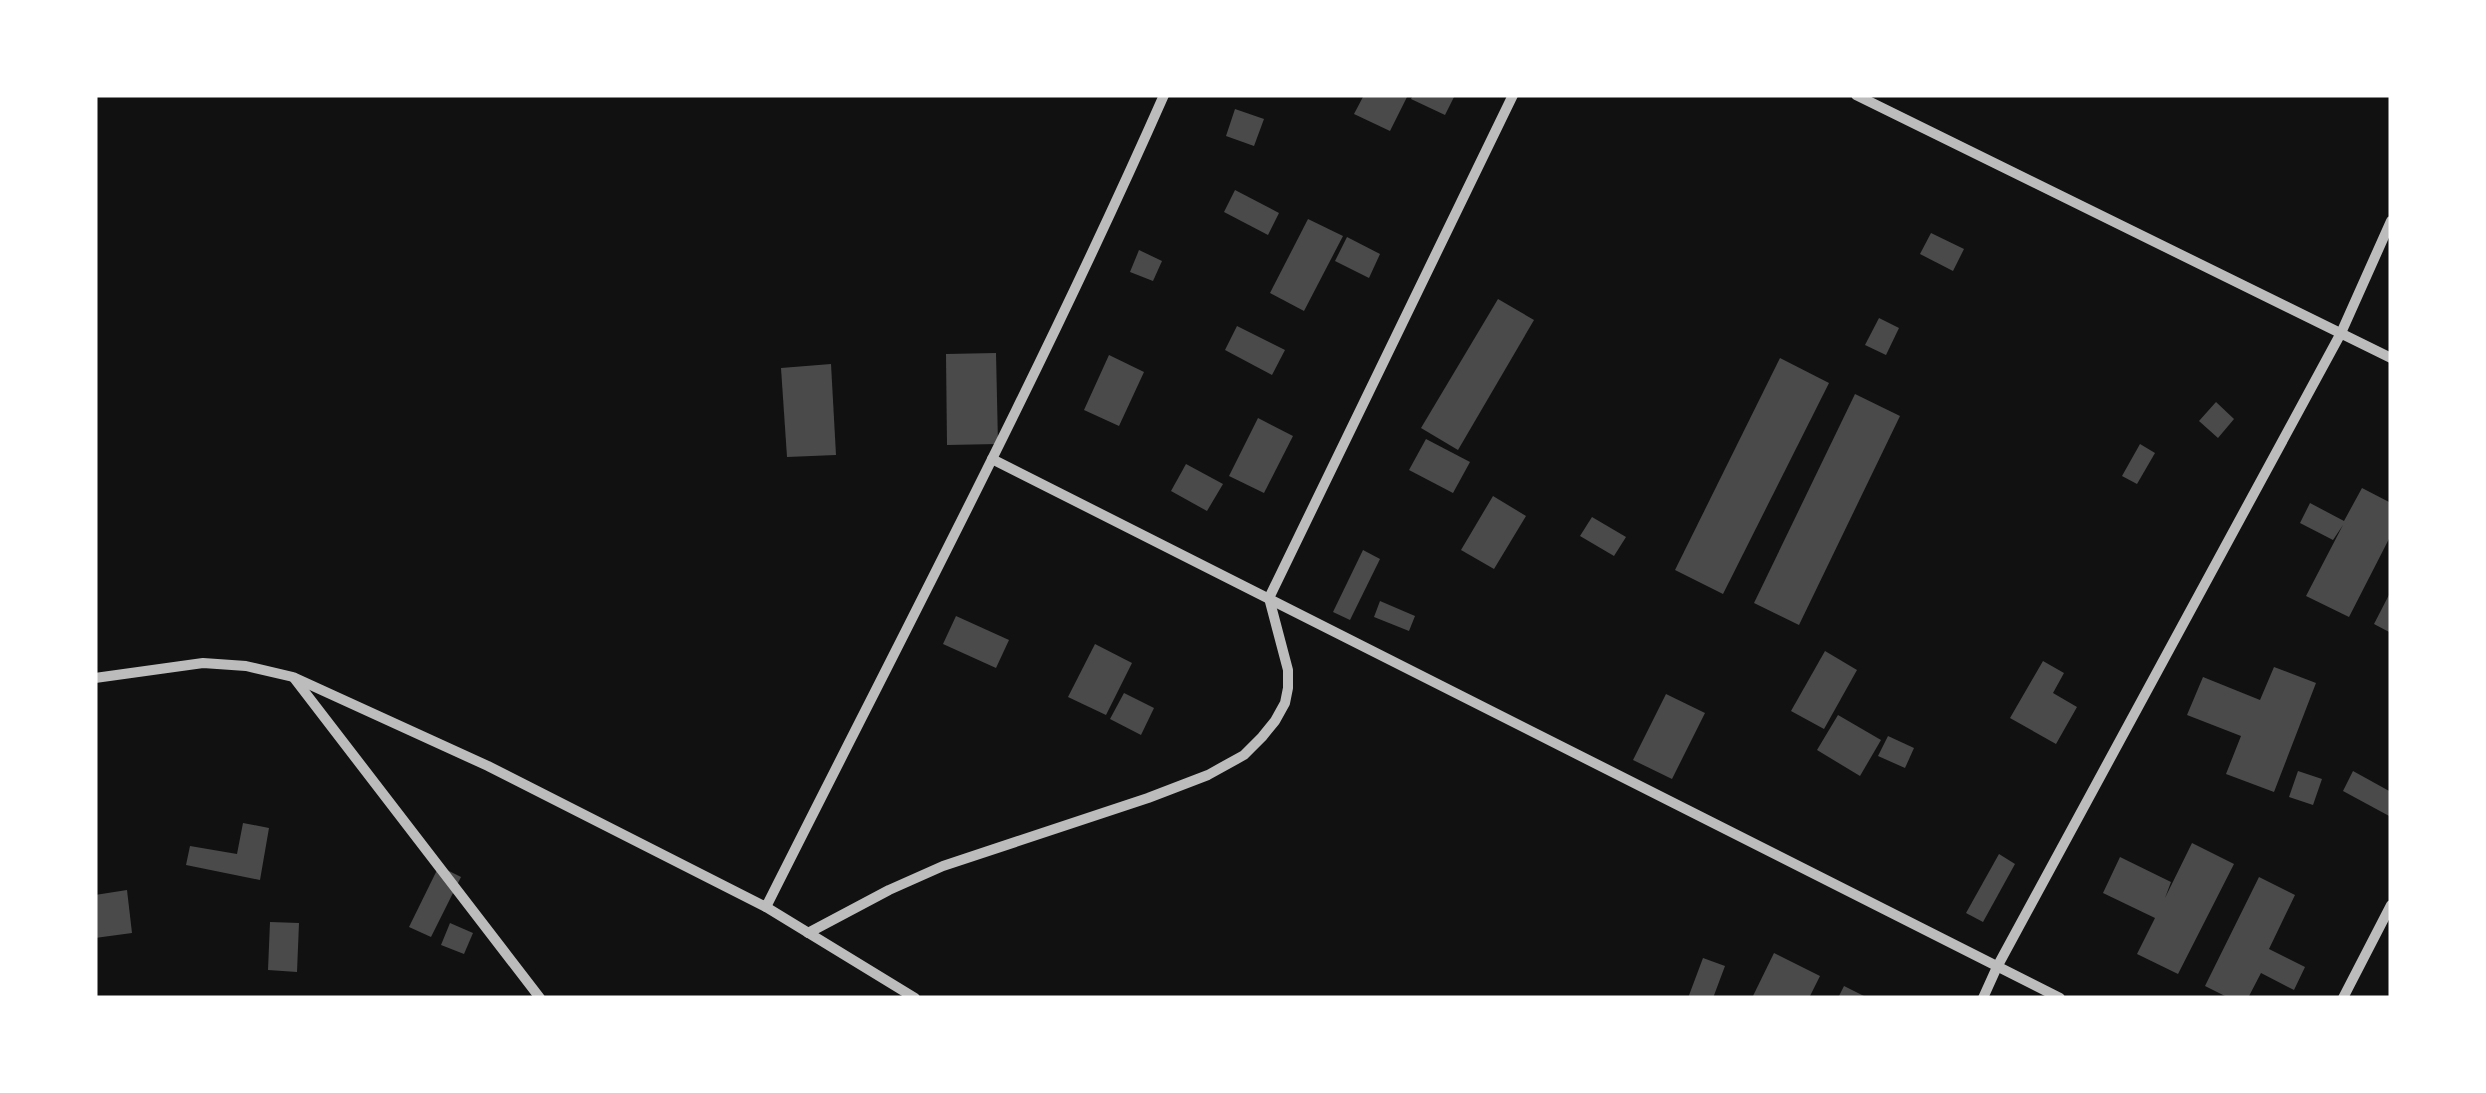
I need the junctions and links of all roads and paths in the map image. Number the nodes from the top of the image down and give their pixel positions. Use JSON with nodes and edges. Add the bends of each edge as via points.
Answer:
{"nodes":[{"id":1,"x":1164,"y":95,"type":"edge"},
{"id":2,"x":1513,"y":95,"type":"edge"},
{"id":3,"x":1856,"y":95,"type":"edge"},
{"id":4,"x":2391,"y":221,"type":"edge"},
{"id":5,"x":2341,"y":332,"type":"junction"},
{"id":6,"x":2391,"y":358,"type":"edge"},
{"id":7,"x":992,"y":459,"type":"junction"},
{"id":8,"x":1269,"y":598,"type":"junction"},
{"id":9,"x":293,"y":677,"type":"junction"},
{"id":10,"x":95,"y":678,"type":"edge"},
{"id":11,"x":2391,"y":904,"type":"edge"},
{"id":12,"x":766,"y":908,"type":"junction"},
{"id":13,"x":808,"y":933,"type":"junction"},
{"id":14,"x":1996,"y":968,"type":"junction"},
{"id":15,"x":540,"y":998,"type":"edge"},
{"id":16,"x":915,"y":998,"type":"edge"},
{"id":17,"x":1983,"y":998,"type":"edge"},
{"id":18,"x":2060,"y":998,"type":"edge"},
{"id":19,"x":2343,"y":998,"type":"edge"}],
"edges":[{"from":1,"to":7,"type":"street"},
{"from":2,"to":8,"type":"street"},
{"from":3,"to":5,"type":"street"},
{"from":4,"to":5,"type":"street"},
{"from":5,"to":6,"type":"street"},
{"from":5,"to":14,"type":"street"},
{"from":7,"to":8,"type":"street"},
{"from":7,"to":12,"type":"street"},
{"from":8,"to":13,"type":"street","via":[[1288,688],[1274,721],[1244,754],[1148,798],[943,866]]},
{"from":8,"to":14,"type":"street"},
{"from":9,"to":10,"type":"street","via":[[204,663]]},
{"from":9,"to":12,"type":"street","via":[[488,766]]},
{"from":9,"to":15,"type":"street"},
{"from":11,"to":19,"type":"street"},
{"from":12,"to":13,"type":"street"},
{"from":13,"to":16,"type":"street"},
{"from":14,"to":17,"type":"street"},
{"from":14,"to":18,"type":"street"}]}
